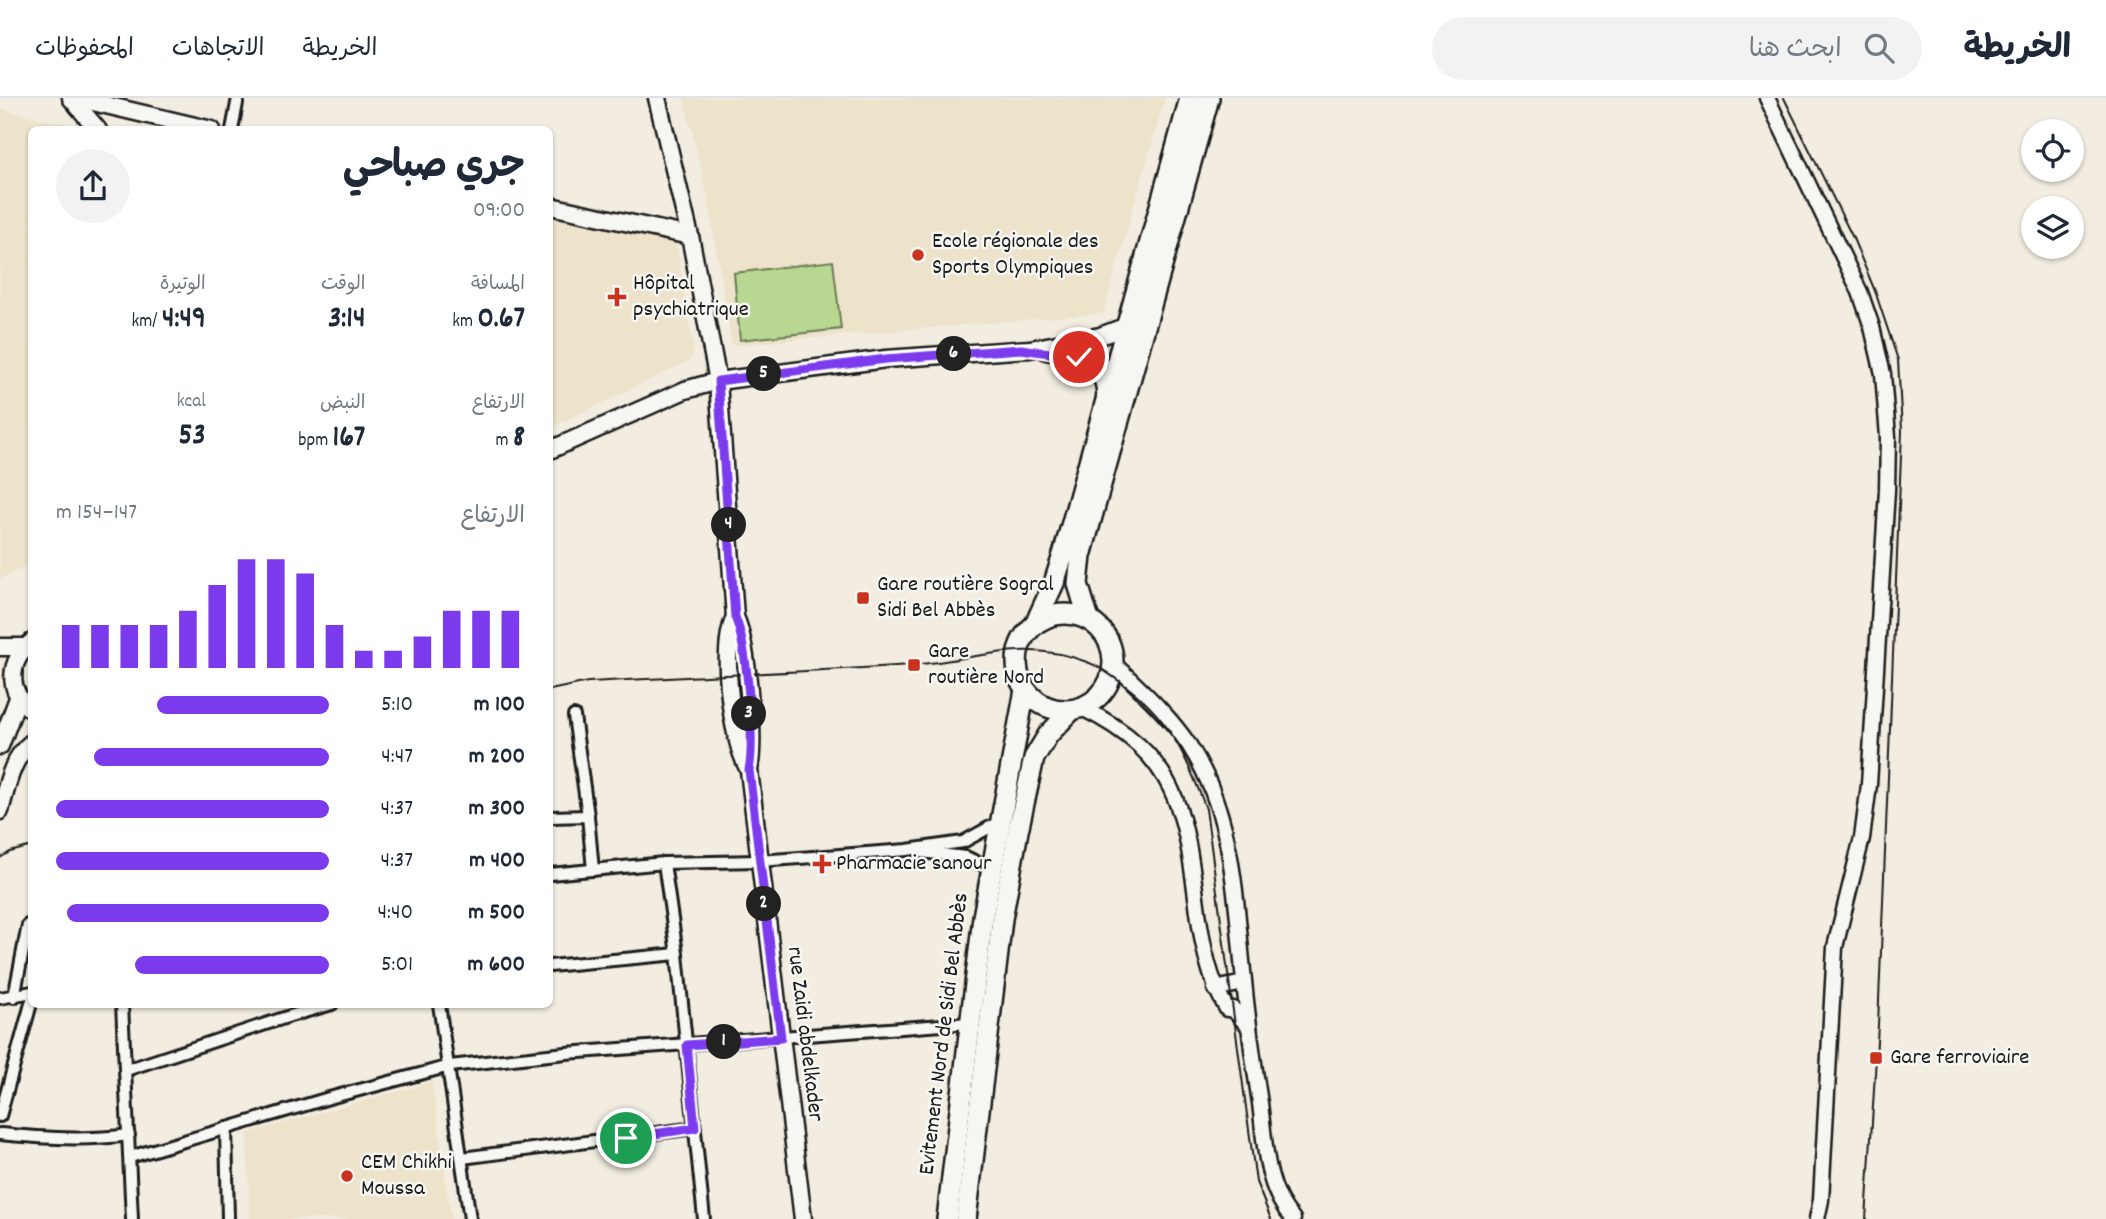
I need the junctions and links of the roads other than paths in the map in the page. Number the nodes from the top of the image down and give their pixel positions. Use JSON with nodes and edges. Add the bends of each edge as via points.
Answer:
{"nodes":[{"id":1,"x":71,"y":98,"type":"edge"},
{"id":2,"x":76,"y":98,"type":"edge"},
{"id":3,"x":237,"y":98,"type":"edge"},
{"id":4,"x":657,"y":98,"type":"edge"},
{"id":5,"x":1190,"y":98,"type":"edge"},
{"id":6,"x":1209,"y":98,"type":"edge"},
{"id":7,"x":1767,"y":98,"type":"edge"},
{"id":8,"x":94,"y":126,"type":"edge"},
{"id":9,"x":195,"y":126,"type":"edge"},
{"id":10,"x":233,"y":126,"type":"edge"},
{"id":11,"x":553,"y":207,"type":"edge"},
{"id":12,"x":690,"y":236,"type":"junction"},
{"id":13,"x":1127,"y":326,"type":"junction"},
{"id":14,"x":1030,"y":349,"type":"junction"},
{"id":15,"x":718,"y":381,"type":"junction"},
{"id":16,"x":1104,"y":415,"type":"junction"},
{"id":17,"x":553,"y":449,"type":"edge"},
{"id":18,"x":1089,"y":620,"type":"junction"},
{"id":19,"x":1035,"y":624,"type":"junction"},
{"id":20,"x":28,"y":645,"type":"edge"},
{"id":21,"x":0,"y":647,"type":"edge"},
{"id":22,"x":1113,"y":663,"type":"junction"},
{"id":23,"x":11,"y":688,"type":"edge"},
{"id":24,"x":1025,"y":690,"type":"junction"},
{"id":25,"x":28,"y":706,"type":"edge"},
{"id":26,"x":1077,"y":709,"type":"junction"},
{"id":27,"x":574,"y":716,"type":"dead end"},
{"id":28,"x":0,"y":746,"type":"edge"},
{"id":29,"x":28,"y":746,"type":"edge"},
{"id":30,"x":0,"y":811,"type":"edge"},
{"id":31,"x":588,"y":816,"type":"junction"},
{"id":32,"x":553,"y":817,"type":"edge"},
{"id":33,"x":1001,"y":821,"type":"junction"},
{"id":34,"x":906,"y":850,"type":"junction"},
{"id":35,"x":759,"y":861,"type":"junction"},
{"id":36,"x":664,"y":863,"type":"junction"},
{"id":37,"x":991,"y":869,"type":"junction"},
{"id":38,"x":593,"y":870,"type":"junction"},
{"id":39,"x":553,"y":874,"type":"edge"},
{"id":40,"x":28,"y":930,"type":"edge"},
{"id":41,"x":677,"y":954,"type":"junction"},
{"id":42,"x":553,"y":966,"type":"edge"},
{"id":43,"x":1244,"y":983,"type":"junction"},
{"id":44,"x":1215,"y":989,"type":"junction"},
{"id":45,"x":28,"y":993,"type":"edge"},
{"id":46,"x":14,"y":996,"type":"junction"},
{"id":47,"x":0,"y":998,"type":"edge"},
{"id":48,"x":30,"y":1008,"type":"edge"},
{"id":49,"x":122,"y":1008,"type":"edge"},
{"id":50,"x":318,"y":1008,"type":"edge"},
{"id":51,"x":440,"y":1008,"type":"edge"},
{"id":52,"x":969,"y":1023,"type":"junction"},
{"id":53,"x":1249,"y":1027,"type":"junction"},
{"id":54,"x":781,"y":1038,"type":"junction"},
{"id":55,"x":687,"y":1045,"type":"junction"},
{"id":56,"x":450,"y":1066,"type":"junction"},
{"id":57,"x":127,"y":1070,"type":"junction"},
{"id":58,"x":0,"y":1115,"type":"edge"},
{"id":59,"x":226,"y":1128,"type":"junction"},
{"id":60,"x":695,"y":1128,"type":"junction"},
{"id":61,"x":0,"y":1134,"type":"edge"},
{"id":62,"x":129,"y":1135,"type":"junction"},
{"id":63,"x":130,"y":1157,"type":"junction"},
{"id":64,"x":462,"y":1158,"type":"junction"},
{"id":65,"x":132,"y":1219,"type":"edge"},
{"id":66,"x":229,"y":1219,"type":"edge"},
{"id":67,"x":470,"y":1219,"type":"edge"},
{"id":68,"x":704,"y":1219,"type":"edge"},
{"id":69,"x":803,"y":1219,"type":"edge"},
{"id":70,"x":947,"y":1219,"type":"edge"},
{"id":71,"x":966,"y":1219,"type":"edge"},
{"id":72,"x":1293,"y":1219,"type":"edge"},
{"id":73,"x":1817,"y":1219,"type":"edge"}],
"edges":[{"from":1,"to":8,"type":"main road"},
{"from":2,"to":9,"type":"main road"},
{"from":3,"to":10,"type":"street"},
{"from":4,"to":12,"type":"main road","name":"rue Zaidi abdelkader"},
{"from":5,"to":13,"type":"highway"},
{"from":6,"to":18,"type":"highway","via":[[1081,556],[1078,584]]},
{"from":7,"to":73,"type":"street","via":[[1866,307],[1883,374],[1888,437],[1869,785],[1862,838],[1835,947]]},
{"from":11,"to":12,"type":"main road"},
{"from":12,"to":15,"type":"main road","name":"rue Zaidi abdelkader"},
{"from":13,"to":14,"type":"main road","via":[[1100,336]]},
{"from":13,"to":16,"type":"highway"},
{"from":14,"to":15,"type":"main road","via":[[886,359]]},
{"from":14,"to":16,"type":"main road","via":[[1089,363],[1105,384]]},
{"from":15,"to":17,"type":"main road","via":[[685,390]]},
{"from":15,"to":35,"type":"main road","name":"rue Zaidi abdelkader","via":[[735,617],[727,640],[729,680],[738,740],[749,770]]},
{"from":16,"to":19,"type":"highway","via":[[1054,583]]},
{"from":18,"to":19,"type":"highway","via":[[1055,614]]},
{"from":18,"to":22,"type":"highway","via":[[1107,638]]},
{"from":19,"to":24,"type":"highway","via":[[1017,654]]},
{"from":20,"to":21,"type":"main road"},
{"from":20,"to":23,"type":"main road","via":[[14,665]]},
{"from":22,"to":26,"type":"highway","via":[[1103,692]]},
{"from":22,"to":43,"type":"street","via":[[1174,725],[1215,797],[1227,838]]},
{"from":23,"to":25,"type":"main road"},
{"from":23,"to":28,"type":"main road"},
{"from":24,"to":26,"type":"highway","via":[[1046,707]]},
{"from":24,"to":33,"type":"highway","name":"Evitement Nord de Sidi Bel Abbès"},
{"from":26,"to":44,"type":"street","via":[[1116,725],[1162,769],[1188,841],[1202,944]]},
{"from":26,"to":71,"type":"highway","name":"Evitement Nord de Sidi Bel Abbès","via":[[1048,735],[1034,758],[1018,831],[1002,919]]},
{"from":27,"to":31,"type":"street"},
{"from":29,"to":30,"type":"main road","via":[[18,757]]},
{"from":31,"to":32,"type":"street"},
{"from":31,"to":38,"type":"street"},
{"from":33,"to":34,"type":"street","via":[[964,842]]},
{"from":33,"to":37,"type":"highway","name":"Evitement Nord de Sidi Bel Abbès"},
{"from":34,"to":35,"type":"street"},
{"from":34,"to":37,"type":"street","via":[[966,858]]},
{"from":35,"to":36,"type":"street"},
{"from":35,"to":54,"type":"main road","name":"rue Zaidi abdelkader"},
{"from":36,"to":38,"type":"street"},
{"from":36,"to":41,"type":"street"},
{"from":37,"to":52,"type":"highway","name":"Evitement Nord de Sidi Bel Abbès"},
{"from":38,"to":39,"type":"street"},
{"from":40,"to":46,"type":"street"},
{"from":41,"to":42,"type":"street"},
{"from":41,"to":55,"type":"street"},
{"from":43,"to":44,"type":"street"},
{"from":43,"to":53,"type":"street"},
{"from":44,"to":53,"type":"street","via":[[1227,1009],[1233,1009]]},
{"from":45,"to":46,"type":"street"},
{"from":46,"to":47,"type":"street"},
{"from":48,"to":58,"type":"street"},
{"from":49,"to":57,"type":"street"},
{"from":50,"to":57,"type":"street"},
{"from":51,"to":56,"type":"street"},
{"from":52,"to":54,"type":"street"},
{"from":52,"to":70,"type":"highway","name":"Evitement Nord de Sidi Bel Abbès"},
{"from":53,"to":72,"type":"street","via":[[1272,1182]]},
{"from":54,"to":55,"type":"street"},
{"from":54,"to":69,"type":"main road","name":"rue Zaidi abdelkader"},
{"from":55,"to":56,"type":"street"},
{"from":55,"to":60,"type":"street"},
{"from":56,"to":59,"type":"street"},
{"from":56,"to":64,"type":"street"},
{"from":57,"to":62,"type":"street"},
{"from":59,"to":63,"type":"street"},
{"from":59,"to":66,"type":"street"},
{"from":60,"to":64,"type":"street"},
{"from":60,"to":68,"type":"street"},
{"from":61,"to":62,"type":"street","via":[[63,1140]]},
{"from":62,"to":63,"type":"street"},
{"from":63,"to":65,"type":"street"},
{"from":64,"to":67,"type":"street"}]}
